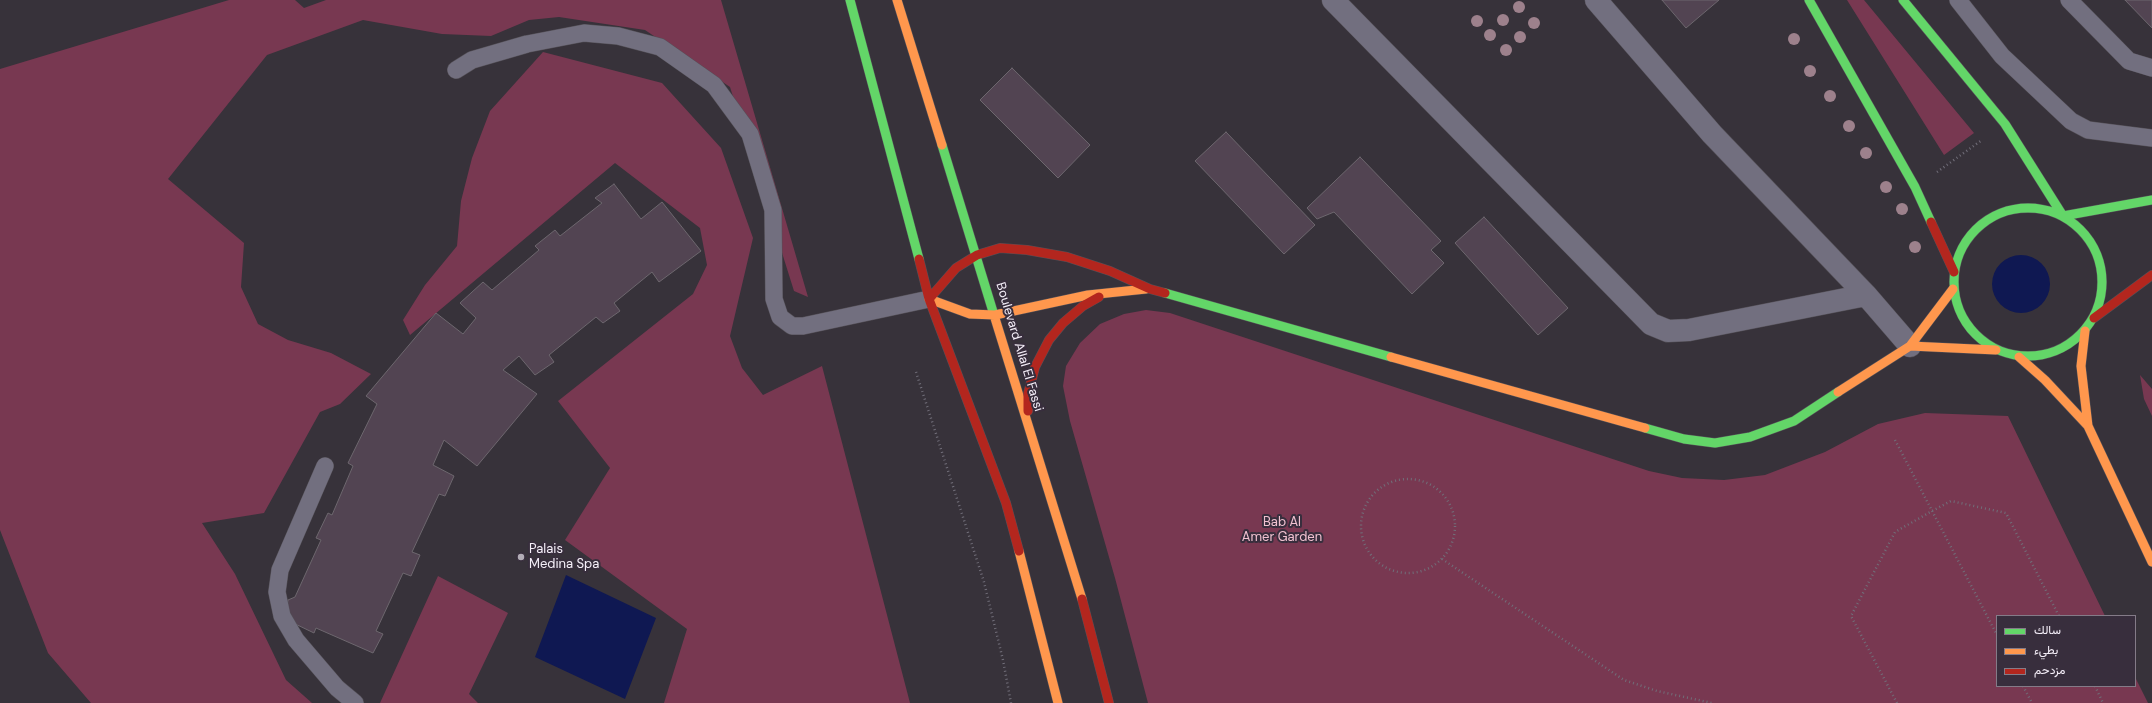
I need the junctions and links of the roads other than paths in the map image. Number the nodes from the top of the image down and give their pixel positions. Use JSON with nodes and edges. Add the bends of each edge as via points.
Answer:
{"nodes":[{"id":1,"x":850,"y":0,"type":"edge"},
{"id":2,"x":898,"y":0,"type":"edge"},
{"id":3,"x":1333,"y":0,"type":"edge"},
{"id":4,"x":1596,"y":0,"type":"edge"},
{"id":5,"x":1809,"y":0,"type":"edge"},
{"id":6,"x":1903,"y":0,"type":"edge"},
{"id":7,"x":1958,"y":0,"type":"edge"},
{"id":8,"x":2068,"y":0,"type":"edge"},
{"id":9,"x":2152,"y":68,"type":"edge"},
{"id":10,"x":456,"y":70,"type":"dead end"},
{"id":11,"x":2152,"y":138,"type":"edge"},
{"id":12,"x":2152,"y":200,"type":"edge"},
{"id":13,"x":2063,"y":216,"type":"junction"},
{"id":14,"x":977,"y":255,"type":"junction"},
{"id":15,"x":1954,"y":272,"type":"junction"},
{"id":16,"x":2152,"y":275,"type":"edge"},
{"id":17,"x":1150,"y":289,"type":"junction"},
{"id":18,"x":1953,"y":289,"type":"junction"},
{"id":19,"x":1106,"y":293,"type":"junction"},
{"id":20,"x":1866,"y":295,"type":"junction"},
{"id":21,"x":929,"y":299,"type":"junction"},
{"id":22,"x":995,"y":314,"type":"junction"},
{"id":23,"x":2094,"y":318,"type":"junction"},
{"id":24,"x":2085,"y":331,"type":"junction"},
{"id":25,"x":1910,"y":346,"type":"junction"},
{"id":26,"x":1996,"y":350,"type":"junction"},
{"id":27,"x":2019,"y":357,"type":"junction"},
{"id":28,"x":1027,"y":420,"type":"junction"},
{"id":29,"x":2088,"y":426,"type":"junction"},
{"id":30,"x":325,"y":466,"type":"dead end"},
{"id":31,"x":2152,"y":562,"type":"edge"},
{"id":32,"x":355,"y":703,"type":"edge"},
{"id":33,"x":1058,"y":703,"type":"edge"},
{"id":34,"x":1109,"y":703,"type":"edge"}],
"edges":[{"from":1,"to":21,"type":"main road"},
{"from":2,"to":14,"type":"main road","name":"Boulevard Allal El Fassi","via":[[959,205]]},
{"from":3,"to":20,"type":"street","via":[[1651,324],[1668,331],[1689,330]]},
{"from":4,"to":20,"type":"street","via":[[1712,134]]},
{"from":5,"to":15,"type":"main road","via":[[1915,187]]},
{"from":6,"to":13,"type":"main road","via":[[2005,124]]},
{"from":7,"to":11,"type":"lane","via":[[2002,56],[2071,121],[2088,130]]},
{"from":8,"to":9,"type":"lane","via":[[2129,61]]},
{"from":10,"to":21,"type":"lane","via":[[472,60],[527,44],[584,33],[618,36],[660,47],[714,85],[750,134],[773,210],[774,299],[780,317],[792,326],[803,326]]},
{"from":12,"to":13,"type":"main road"},
{"from":13,"to":15,"type":"main road","via":[[2040,208],[2017,208],[1994,216],[1975,230],[1961,249]]},
{"from":13,"to":23,"type":"main road","via":[[2082,230],[2098,257],[2102,272],[2102,295]]},
{"from":14,"to":17,"type":"main road","via":[[1000,248],[1067,257],[1110,270]]},
{"from":14,"to":21,"type":"main road","via":[[956,268]]},
{"from":14,"to":22,"type":"main road","name":"Boulevard Allal El Fassi"},
{"from":15,"to":18,"type":"main road"},
{"from":16,"to":23,"type":"main road"},
{"from":17,"to":19,"type":"main road"},
{"from":17,"to":25,"type":"main road","via":[[1684,439],[1715,443],[1750,437],[1794,421]]},
{"from":18,"to":25,"type":"main road"},
{"from":18,"to":26,"type":"main road","via":[[1960,314],[1975,336]]},
{"from":19,"to":22,"type":"main road"},
{"from":19,"to":28,"type":"main road","via":[[1083,306],[1063,323],[1049,340],[1035,367],[1028,394]]},
{"from":20,"to":25,"type":"street"},
{"from":21,"to":22,"type":"main road","via":[[970,314]]},
{"from":21,"to":33,"type":"main road","via":[[1006,503]]},
{"from":22,"to":28,"type":"main road","name":"Boulevard Allal El Fassi"},
{"from":23,"to":24,"type":"main road"},
{"from":24,"to":27,"type":"main road","via":[[2066,347],[2044,356]]},
{"from":24,"to":29,"type":"main road","via":[[2081,366]]},
{"from":25,"to":26,"type":"main road"},
{"from":26,"to":27,"type":"main road"},
{"from":27,"to":29,"type":"main road","via":[[2045,380]]},
{"from":28,"to":34,"type":"main road","name":"Boulevard Allal El Fassi","via":[[1087,615]]},
{"from":29,"to":31,"type":"main road"},
{"from":30,"to":32,"type":"lane","via":[[280,570],[277,592],[282,616],[296,640],[337,688]]}]}
